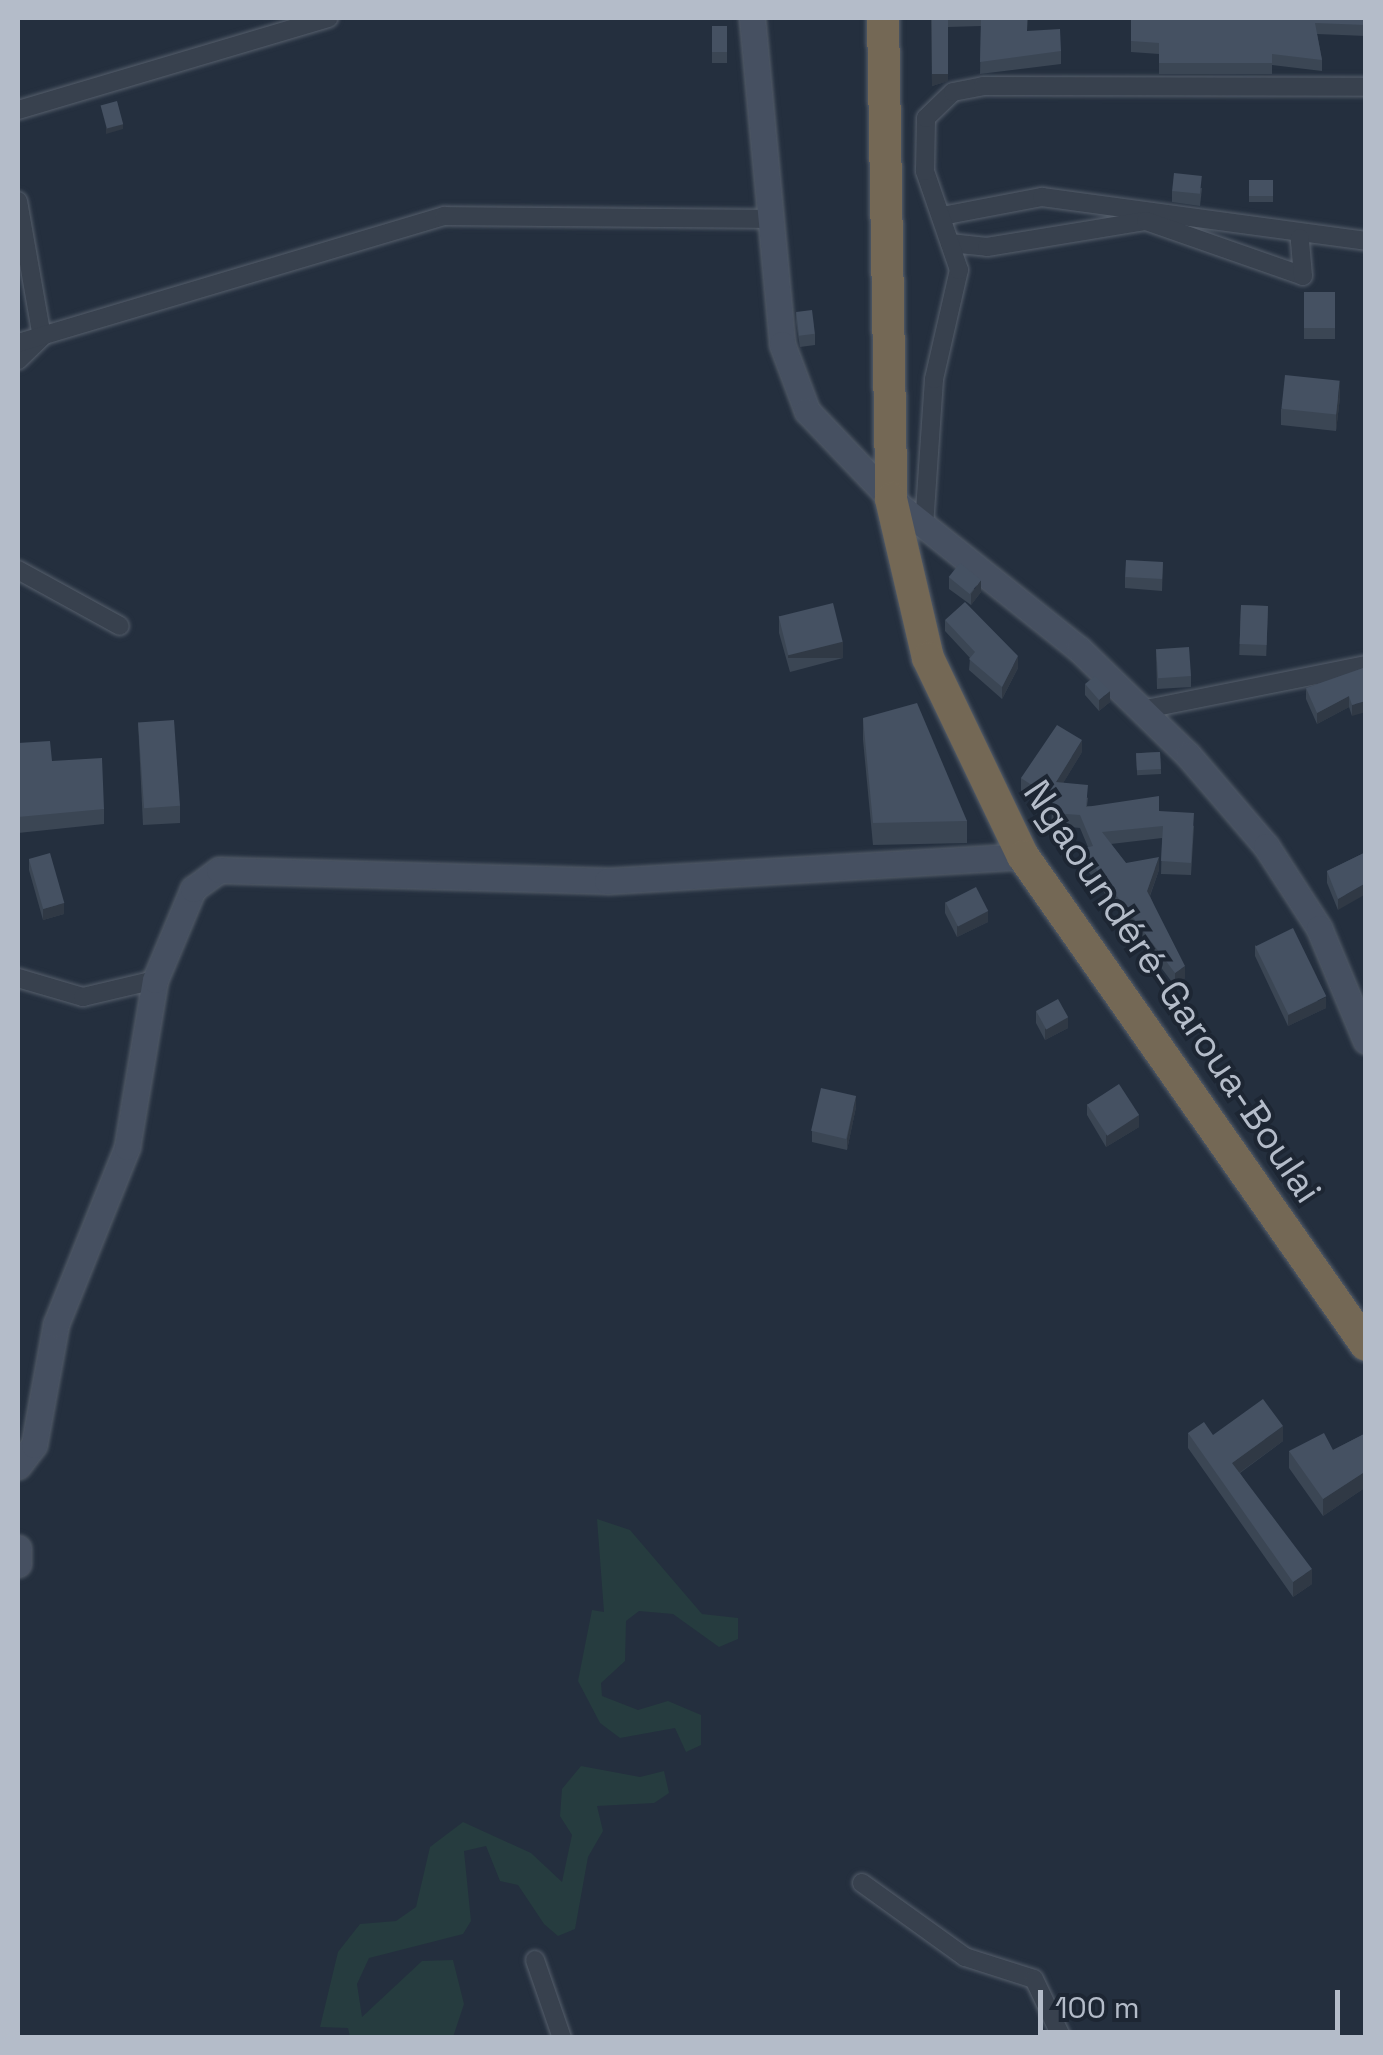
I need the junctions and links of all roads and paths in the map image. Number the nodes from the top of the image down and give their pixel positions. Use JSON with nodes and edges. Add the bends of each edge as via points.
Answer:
{"nodes":[{"id":1,"x":329,"y":18,"type":"edge"},
{"id":2,"x":752,"y":18,"type":"edge"},
{"id":3,"x":883,"y":18,"type":"edge"},
{"id":4,"x":1366,"y":87,"type":"edge"},
{"id":5,"x":18,"y":110,"type":"edge"},
{"id":6,"x":18,"y":201,"type":"edge"},
{"id":7,"x":942,"y":216,"type":"junction"},
{"id":8,"x":767,"y":219,"type":"junction"},
{"id":9,"x":1300,"y":238,"type":"junction"},
{"id":10,"x":1366,"y":242,"type":"edge"},
{"id":11,"x":950,"y":243,"type":"junction"},
{"id":12,"x":42,"y":338,"type":"junction"},
{"id":13,"x":18,"y":342,"type":"edge"},
{"id":14,"x":18,"y":360,"type":"edge"},
{"id":15,"x":891,"y":498,"type":"junction"},
{"id":16,"x":924,"y":526,"type":"junction"},
{"id":17,"x":18,"y":570,"type":"edge"},
{"id":18,"x":120,"y":626,"type":"dead end"},
{"id":19,"x":1366,"y":665,"type":"edge"},
{"id":20,"x":1141,"y":710,"type":"junction"},
{"id":21,"x":1023,"y":856,"type":"junction"},
{"id":22,"x":18,"y":978,"type":"edge"},
{"id":23,"x":155,"y":980,"type":"junction"},
{"id":24,"x":1366,"y":1041,"type":"edge"},
{"id":25,"x":1366,"y":1345,"type":"edge"},
{"id":26,"x":18,"y":1466,"type":"edge"},
{"id":27,"x":18,"y":1548,"type":"edge"},
{"id":28,"x":18,"y":1564,"type":"edge"},
{"id":29,"x":862,"y":1883,"type":"dead end"},
{"id":30,"x":535,"y":1960,"type":"dead end"},
{"id":31,"x":562,"y":2038,"type":"edge"},
{"id":32,"x":1062,"y":2038,"type":"edge"}],
"edges":[{"from":1,"to":5,"type":"street"},
{"from":2,"to":8,"type":"street"},
{"from":3,"to":15,"type":"highway","name":"Ngaoundéré-Garoua-Boulai"},
{"from":4,"to":7,"type":"street","via":[[954,92],[926,118],[925,171]]},
{"from":6,"to":12,"type":"street"},
{"from":7,"to":9,"type":"street","via":[[1042,197],[1195,212]]},
{"from":7,"to":11,"type":"street"},
{"from":8,"to":12,"type":"street","via":[[444,216]]},
{"from":8,"to":15,"type":"street","via":[[782,344],[807,410]]},
{"from":9,"to":10,"type":"street"},
{"from":9,"to":11,"type":"street","via":[[1303,276],[1146,221],[987,247]]},
{"from":11,"to":16,"type":"street","via":[[958,270],[934,378]]},
{"from":12,"to":13,"type":"street"},
{"from":12,"to":14,"type":"street"},
{"from":15,"to":16,"type":"street"},
{"from":15,"to":21,"type":"highway","name":"Ngaoundéré-Garoua-Boulai","via":[[928,658]]},
{"from":16,"to":20,"type":"street"},
{"from":17,"to":18,"type":"street"},
{"from":19,"to":20,"type":"street"},
{"from":20,"to":24,"type":"street","via":[[1266,846],[1319,928]]},
{"from":21,"to":23,"type":"street","via":[[710,878],[219,870],[193,889]]},
{"from":21,"to":25,"type":"highway","name":"Ngaoundéré-Garoua-Boulai"},
{"from":22,"to":23,"type":"street","via":[[83,997]]},
{"from":23,"to":26,"type":"street","via":[[127,1147],[62,1307],[34,1445]]},
{"from":27,"to":28,"type":"street"},
{"from":29,"to":32,"type":"street","via":[[965,1957],[1034,1979]]},
{"from":30,"to":31,"type":"street"}]}
